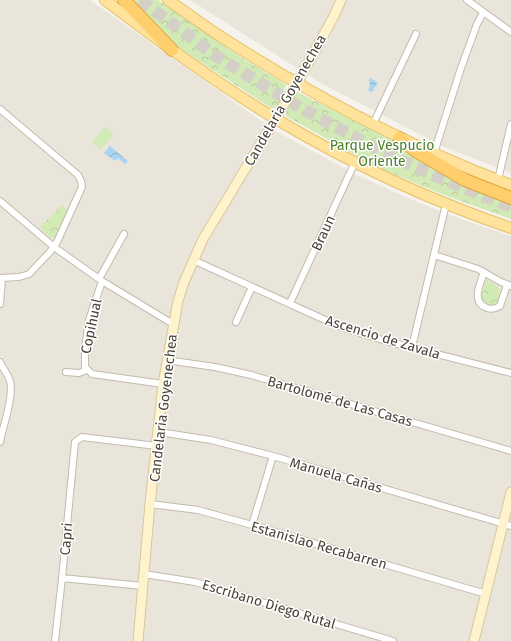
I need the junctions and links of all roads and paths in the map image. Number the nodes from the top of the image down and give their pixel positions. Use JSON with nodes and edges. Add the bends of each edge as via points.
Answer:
{"nodes":[{"id":1,"x":105,"y":0,"type":"edge"},
{"id":2,"x":124,"y":0,"type":"edge"},
{"id":3,"x":168,"y":0,"type":"edge"},
{"id":4,"x":341,"y":0,"type":"edge"},
{"id":5,"x":466,"y":0,"type":"edge"},
{"id":6,"x":484,"y":13,"type":"junction"},
{"id":7,"x":511,"y":32,"type":"edge"},
{"id":8,"x":416,"y":34,"type":"dead end"},
{"id":9,"x":172,"y":50,"type":"junction"},
{"id":10,"x":297,"y":83,"type":"junction"},
{"id":11,"x":0,"y":109,"type":"edge"},
{"id":12,"x":276,"y":119,"type":"junction"},
{"id":13,"x":373,"y":124,"type":"junction"},
{"id":14,"x":511,"y":124,"type":"edge"},
{"id":15,"x":400,"y":138,"type":"junction"},
{"id":16,"x":434,"y":153,"type":"junction"},
{"id":17,"x":355,"y":162,"type":"junction"},
{"id":18,"x":498,"y":180,"type":"junction"},
{"id":19,"x":511,"y":185,"type":"edge"},
{"id":20,"x":511,"y":198,"type":"edge"},
{"id":21,"x":0,"y":201,"type":"edge"},
{"id":22,"x":446,"y":204,"type":"junction"},
{"id":23,"x":511,"y":228,"type":"edge"},
{"id":24,"x":124,"y":234,"type":"dead end"},
{"id":25,"x":54,"y":247,"type":"junction"},
{"id":26,"x":434,"y":255,"type":"junction"},
{"id":27,"x":194,"y":260,"type":"junction"},
{"id":28,"x":484,"y":272,"type":"junction"},
{"id":29,"x":1,"y":278,"type":"edge"},
{"id":30,"x":100,"y":280,"type":"junction"},
{"id":31,"x":509,"y":285,"type":"edge"},
{"id":32,"x":252,"y":286,"type":"junction"},
{"id":33,"x":0,"y":304,"type":"edge"},
{"id":34,"x":290,"y":304,"type":"junction"},
{"id":35,"x":236,"y":322,"type":"dead end"},
{"id":36,"x":173,"y":324,"type":"junction"},
{"id":37,"x":412,"y":347,"type":"junction"},
{"id":38,"x":166,"y":360,"type":"junction"},
{"id":39,"x":0,"y":362,"type":"edge"},
{"id":40,"x":87,"y":370,"type":"junction"},
{"id":41,"x":66,"y":372,"type":"dead end"},
{"id":42,"x":511,"y":373,"type":"edge"},
{"id":43,"x":163,"y":384,"type":"junction"},
{"id":44,"x":159,"y":432,"type":"junction"},
{"id":45,"x":0,"y":442,"type":"edge"},
{"id":46,"x":157,"y":446,"type":"junction"},
{"id":47,"x":511,"y":451,"type":"edge"},
{"id":48,"x":273,"y":456,"type":"junction"},
{"id":49,"x":511,"y":492,"type":"edge"},
{"id":50,"x":150,"y":504,"type":"junction"},
{"id":51,"x":252,"y":525,"type":"junction"},
{"id":52,"x":507,"y":525,"type":"edge"},
{"id":53,"x":144,"y":574,"type":"junction"},
{"id":54,"x":62,"y":578,"type":"junction"},
{"id":55,"x":143,"y":586,"type":"junction"},
{"id":56,"x":486,"y":594,"type":"junction"},
{"id":57,"x":55,"y":641,"type":"edge"},
{"id":58,"x":138,"y":641,"type":"edge"},
{"id":59,"x":393,"y":641,"type":"edge"},
{"id":60,"x":474,"y":641,"type":"edge"}],
"edges":[{"from":1,"to":9,"type":"main road"},
{"from":2,"to":9,"type":"highway"},
{"from":3,"to":10,"type":"main road","via":[[221,37]]},
{"from":4,"to":10,"type":"street","name":"Candelaria Goyenechea"},
{"from":5,"to":6,"type":"street"},
{"from":6,"to":7,"type":"street"},
{"from":6,"to":16,"type":"street","via":[[467,51]]},
{"from":8,"to":13,"type":"street"},
{"from":9,"to":12,"type":"main road"},
{"from":10,"to":12,"type":"street","name":"Candelaria Goyenechea"},
{"from":10,"to":13,"type":"main road"},
{"from":11,"to":25,"type":"street","via":[[81,180],[81,190]]},
{"from":12,"to":17,"type":"main road"},
{"from":12,"to":27,"type":"street","name":"Candelaria Goyenechea","via":[[203,239]]},
{"from":13,"to":15,"type":"main road"},
{"from":14,"to":18,"type":"street"},
{"from":15,"to":16,"type":"main road"},
{"from":15,"to":20,"type":"highway","via":[[416,151],[465,180]]},
{"from":16,"to":18,"type":"main road"},
{"from":17,"to":22,"type":"main road"},
{"from":17,"to":34,"type":"street","name":"Braun"},
{"from":18,"to":19,"type":"main road"},
{"from":21,"to":25,"type":"street"},
{"from":22,"to":23,"type":"main road"},
{"from":22,"to":26,"type":"street"},
{"from":24,"to":30,"type":"street","name":"Copihual"},
{"from":25,"to":29,"type":"street","via":[[29,274]]},
{"from":25,"to":30,"type":"street"},
{"from":26,"to":28,"type":"street"},
{"from":26,"to":37,"type":"street"},
{"from":27,"to":32,"type":"street","name":"Ascencio de Zavala"},
{"from":27,"to":36,"type":"street","name":"Candelaria Goyenechea","via":[[184,282]]},
{"from":28,"to":31,"type":"street"},
{"from":28,"to":31,"type":"street","via":[[478,296],[479,302],[487,309],[500,306]]},
{"from":29,"to":33,"type":"street"},
{"from":30,"to":36,"type":"street"},
{"from":30,"to":40,"type":"street","name":"Copihual","via":[[86,334],[84,362]]},
{"from":32,"to":34,"type":"street","name":"Ascencio de Zavala"},
{"from":32,"to":35,"type":"street"},
{"from":34,"to":37,"type":"street","name":"Ascencio de Zavala","via":[[347,329]]},
{"from":36,"to":38,"type":"street","name":"Candelaria Goyenechea"},
{"from":37,"to":42,"type":"street","name":"Ascencio de Zavala"},
{"from":38,"to":43,"type":"street","name":"Candelaria Goyenechea"},
{"from":38,"to":47,"type":"street","name":"Bartolomé de Las Casas","via":[[251,374]]},
{"from":39,"to":45,"type":"street","via":[[11,386]]},
{"from":40,"to":41,"type":"street","name":"Copihual","via":[[79,373]]},
{"from":40,"to":43,"type":"street","name":"Copihual","via":[[92,374]]},
{"from":43,"to":44,"type":"street","name":"Candelaria Goyenechea"},
{"from":44,"to":46,"type":"street","name":"Candelaria Goyenechea"},
{"from":44,"to":48,"type":"street","name":"Manuela Cañas","via":[[211,440]]},
{"from":46,"to":50,"type":"street","name":"Candelaria Goyenechea"},
{"from":46,"to":54,"type":"street","name":"Capri","via":[[82,437],[74,442]]},
{"from":48,"to":51,"type":"street"},
{"from":48,"to":52,"type":"street","name":"Manuela Cañas"},
{"from":49,"to":52,"type":"street"},
{"from":50,"to":51,"type":"street","name":"Estanislao Recabarren","via":[[198,510]]},
{"from":50,"to":53,"type":"street","name":"Candelaria Goyenechea"},
{"from":51,"to":56,"type":"street","name":"Estanislao Recabarren"},
{"from":52,"to":56,"type":"street"},
{"from":53,"to":55,"type":"street","name":"Candelaria Goyenechea"},
{"from":53,"to":59,"type":"street","name":"Escribano Diego Rutal","via":[[195,582]]},
{"from":54,"to":55,"type":"street"},
{"from":54,"to":57,"type":"street","name":"Capri"},
{"from":55,"to":58,"type":"street","name":"Candelaria Goyenechea"},
{"from":56,"to":60,"type":"street"}]}
